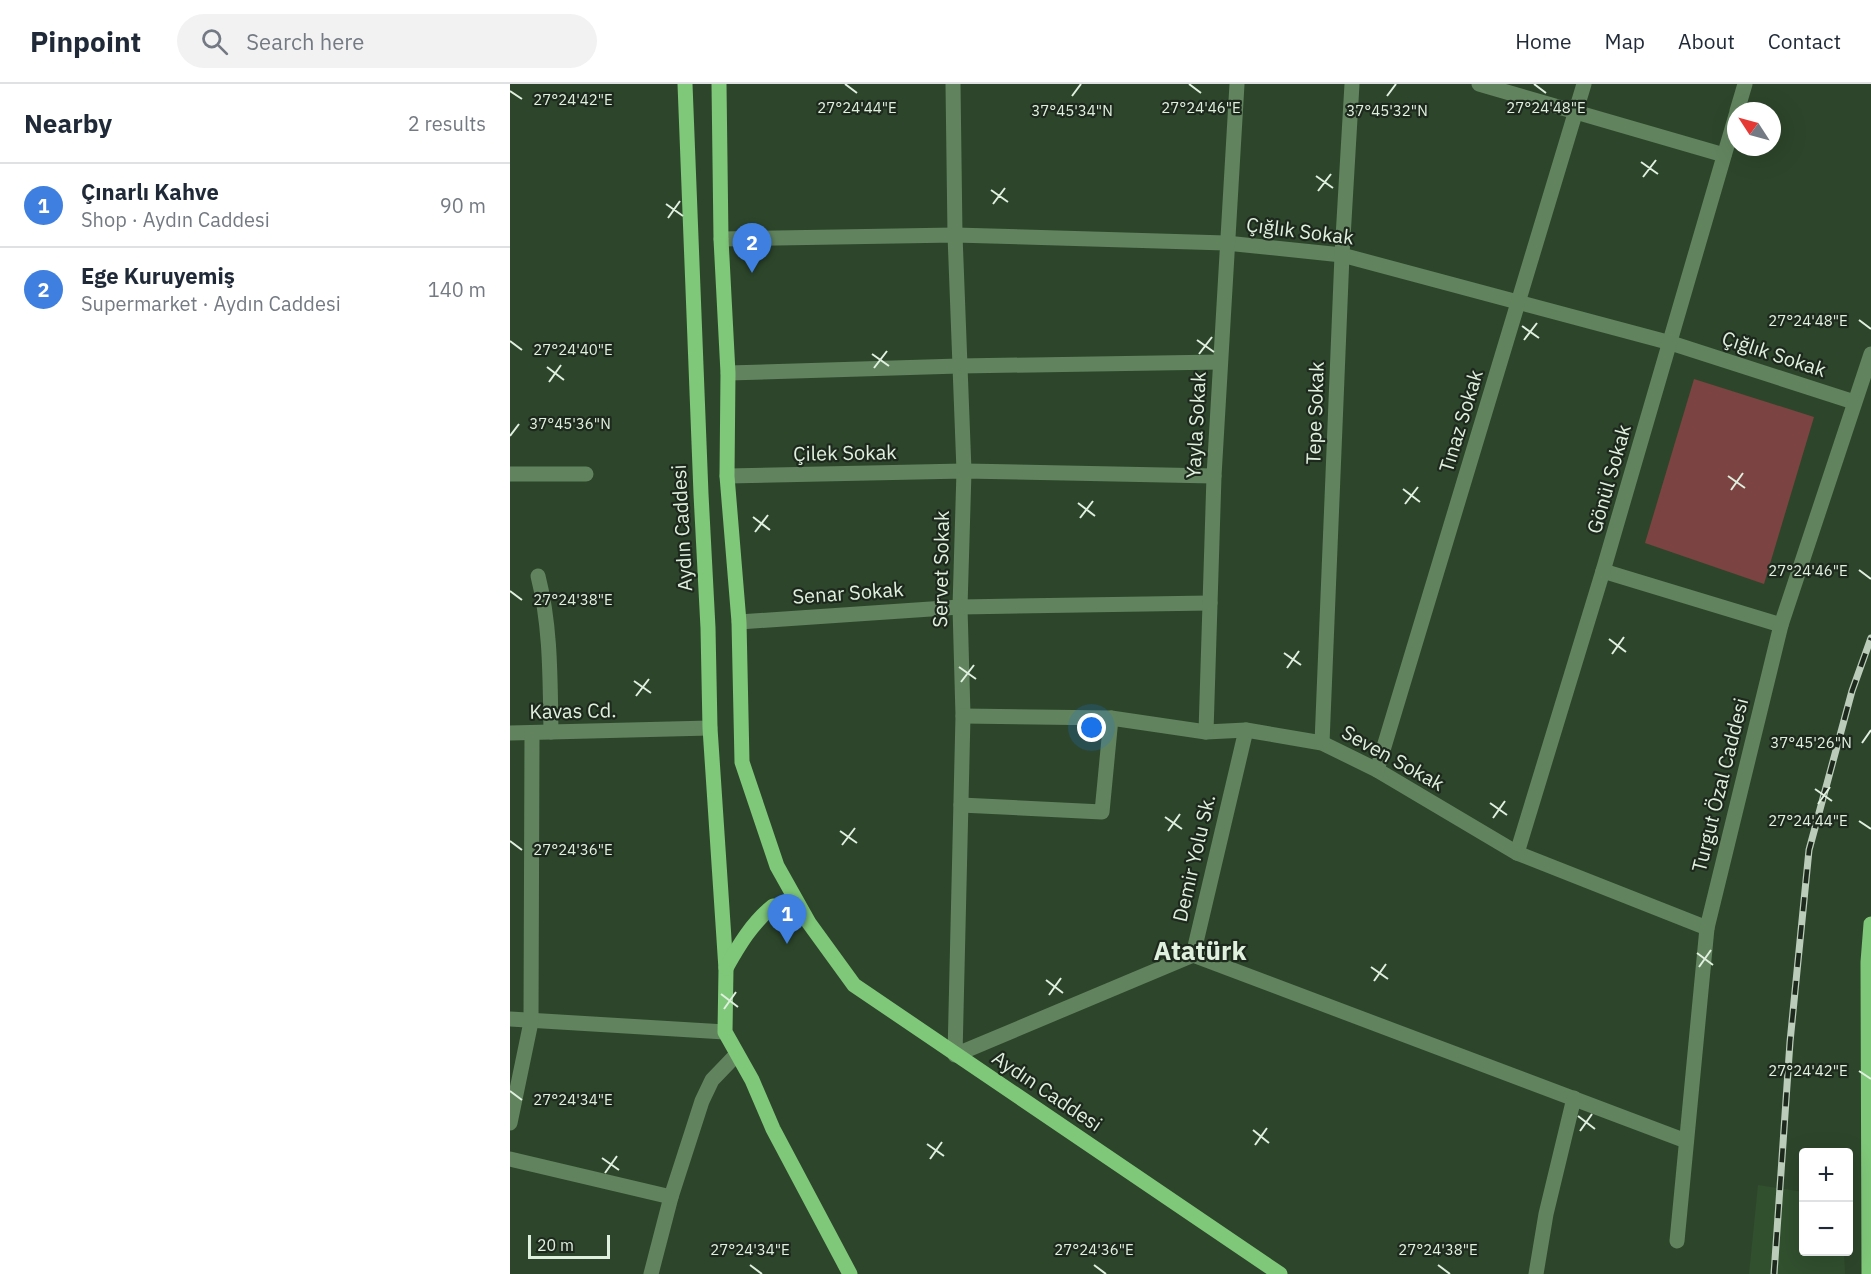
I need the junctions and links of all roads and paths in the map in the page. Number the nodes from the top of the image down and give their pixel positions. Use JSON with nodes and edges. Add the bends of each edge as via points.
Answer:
{"nodes":[{"id":1,"x":685,"y":84,"type":"edge"},
{"id":2,"x":719,"y":84,"type":"edge"},
{"id":3,"x":953,"y":84,"type":"edge"},
{"id":4,"x":1237,"y":84,"type":"edge"},
{"id":5,"x":1352,"y":84,"type":"edge"},
{"id":6,"x":1479,"y":84,"type":"edge"},
{"id":7,"x":1584,"y":84,"type":"edge"},
{"id":8,"x":1745,"y":84,"type":"edge"},
{"id":9,"x":1740,"y":102,"type":"edge"},
{"id":10,"x":1576,"y":112,"type":"junction"},
{"id":11,"x":1727,"y":145,"type":"edge"},
{"id":12,"x":1724,"y":155,"type":"junction"},
{"id":13,"x":955,"y":235,"type":"junction"},
{"id":14,"x":722,"y":239,"type":"junction"},
{"id":15,"x":1226,"y":243,"type":"junction"},
{"id":16,"x":1342,"y":255,"type":"junction"},
{"id":17,"x":1519,"y":303,"type":"junction"},
{"id":18,"x":1671,"y":343,"type":"junction"},
{"id":19,"x":1871,"y":354,"type":"edge"},
{"id":20,"x":1220,"y":362,"type":"junction"},
{"id":21,"x":959,"y":366,"type":"junction"},
{"id":22,"x":728,"y":373,"type":"junction"},
{"id":23,"x":1854,"y":402,"type":"junction"},
{"id":24,"x":964,"y":471,"type":"junction"},
{"id":25,"x":510,"y":474,"type":"edge"},
{"id":26,"x":586,"y":474,"type":"dead end"},
{"id":27,"x":727,"y":476,"type":"junction"},
{"id":28,"x":1214,"y":476,"type":"junction"},
{"id":29,"x":1604,"y":571,"type":"junction"},
{"id":30,"x":538,"y":576,"type":"dead end"},
{"id":31,"x":1210,"y":603,"type":"junction"},
{"id":32,"x":960,"y":607,"type":"junction"},
{"id":33,"x":739,"y":622,"type":"junction"},
{"id":34,"x":1781,"y":625,"type":"junction"},
{"id":35,"x":963,"y":716,"type":"junction"},
{"id":36,"x":1111,"y":718,"type":"junction"},
{"id":37,"x":710,"y":728,"type":"junction"},
{"id":38,"x":1246,"y":730,"type":"junction"},
{"id":39,"x":551,"y":732,"type":"junction"},
{"id":40,"x":1206,"y":732,"type":"junction"},
{"id":41,"x":510,"y":733,"type":"edge"},
{"id":42,"x":532,"y":733,"type":"junction"},
{"id":43,"x":1322,"y":743,"type":"junction"},
{"id":44,"x":1377,"y":770,"type":"junction"},
{"id":45,"x":961,"y":805,"type":"junction"},
{"id":46,"x":1517,"y":853,"type":"junction"},
{"id":47,"x":808,"y":923,"type":"junction"},
{"id":48,"x":1871,"y":924,"type":"edge"},
{"id":49,"x":1707,"y":928,"type":"junction"},
{"id":50,"x":1193,"y":955,"type":"junction"},
{"id":51,"x":1869,"y":962,"type":"edge"},
{"id":52,"x":726,"y":969,"type":"junction"},
{"id":53,"x":510,"y":1019,"type":"edge"},
{"id":54,"x":531,"y":1022,"type":"junction"},
{"id":55,"x":725,"y":1032,"type":"junction"},
{"id":56,"x":737,"y":1054,"type":"junction"},
{"id":57,"x":955,"y":1054,"type":"junction"},
{"id":58,"x":1574,"y":1098,"type":"junction"},
{"id":59,"x":510,"y":1124,"type":"edge"},
{"id":60,"x":1686,"y":1141,"type":"junction"},
{"id":61,"x":510,"y":1159,"type":"edge"},
{"id":62,"x":671,"y":1197,"type":"junction"},
{"id":63,"x":1677,"y":1241,"type":"dead end"},
{"id":64,"x":1261,"y":1268,"type":"edge"},
{"id":65,"x":651,"y":1274,"type":"edge"},
{"id":66,"x":850,"y":1274,"type":"edge"},
{"id":67,"x":1280,"y":1274,"type":"edge"},
{"id":68,"x":1536,"y":1274,"type":"edge"},
{"id":69,"x":1869,"y":1274,"type":"edge"}],
"edges":[{"from":1,"to":37,"type":"main road","name":"Aydın Caddesi"},
{"from":2,"to":14,"type":"main road","name":"Aydın Caddesi"},
{"from":3,"to":13,"type":"street","name":"Servet Sokak"},
{"from":4,"to":15,"type":"street","name":"Yayla Sokak"},
{"from":5,"to":16,"type":"street","name":"Tepe Sokak"},
{"from":6,"to":10,"type":"street"},
{"from":7,"to":10,"type":"street","name":"Tınaz Sokak"},
{"from":8,"to":9,"type":"street","name":"Gönül Sokak"},
{"from":10,"to":12,"type":"street"},
{"from":10,"to":17,"type":"street","name":"Tınaz Sokak"},
{"from":11,"to":12,"type":"street","name":"Gönül Sokak"},
{"from":12,"to":18,"type":"street","name":"Gönül Sokak"},
{"from":13,"to":14,"type":"street","name":"Çığlık Sokak"},
{"from":13,"to":15,"type":"street","name":"Çığlık Sokak"},
{"from":13,"to":21,"type":"street","name":"Servet Sokak"},
{"from":14,"to":22,"type":"main road","name":"Aydın Caddesi"},
{"from":15,"to":16,"type":"street","name":"Çığlık Sokak"},
{"from":15,"to":20,"type":"street","name":"Yayla Sokak"},
{"from":16,"to":17,"type":"street","name":"Çığlık Sokak"},
{"from":16,"to":43,"type":"street","name":"Tepe Sokak"},
{"from":17,"to":18,"type":"street","name":"Çığlık Sokak"},
{"from":17,"to":44,"type":"street","name":"Tınaz Sokak"},
{"from":18,"to":23,"type":"street","name":"Çığlık Sokak"},
{"from":18,"to":29,"type":"street","name":"Gönül Sokak"},
{"from":19,"to":23,"type":"street","name":"Turgut Özal Caddesi"},
{"from":20,"to":21,"type":"street"},
{"from":20,"to":28,"type":"street","name":"Yayla Sokak"},
{"from":21,"to":22,"type":"street"},
{"from":21,"to":24,"type":"street","name":"Servet Sokak"},
{"from":22,"to":27,"type":"main road","name":"Aydın Caddesi"},
{"from":23,"to":34,"type":"street","name":"Turgut Özal Caddesi"},
{"from":24,"to":27,"type":"street","name":"Çilek Sokak"},
{"from":24,"to":28,"type":"street","name":"Çilek Sokak"},
{"from":24,"to":32,"type":"street","name":"Servet Sokak"},
{"from":25,"to":26,"type":"street"},
{"from":27,"to":33,"type":"main road","name":"Aydın Caddesi"},
{"from":28,"to":31,"type":"street","name":"Yayla Sokak"},
{"from":29,"to":34,"type":"street"},
{"from":29,"to":46,"type":"street","name":"Gönül Sokak"},
{"from":30,"to":39,"type":"street","via":[[549,647]]},
{"from":31,"to":32,"type":"street","name":"Senar Sokak"},
{"from":31,"to":40,"type":"street","name":"Yayla Sokak"},
{"from":32,"to":33,"type":"street","name":"Senar Sokak"},
{"from":32,"to":35,"type":"street","name":"Servet Sokak"},
{"from":33,"to":47,"type":"main road","name":"Aydın Caddesi","via":[[742,762],[777,866]]},
{"from":34,"to":49,"type":"street","name":"Turgut Özal Caddesi"},
{"from":35,"to":36,"type":"street","name":"Seven Sokak"},
{"from":35,"to":45,"type":"street","name":"Servet Sokak"},
{"from":36,"to":40,"type":"street","name":"Seven Sokak"},
{"from":36,"to":45,"type":"street","via":[[1102,812]]},
{"from":37,"to":39,"type":"street","name":"Kavas Cd."},
{"from":37,"to":52,"type":"main road","name":"Aydın Caddesi"},
{"from":38,"to":40,"type":"street","name":"Seven Sokak"},
{"from":38,"to":43,"type":"street","name":"Seven Sokak"},
{"from":38,"to":50,"type":"street","name":"Demir Yolu Sk."},
{"from":39,"to":42,"type":"street","name":"Kavas Cd."},
{"from":41,"to":42,"type":"street","name":"Kavas Cd."},
{"from":42,"to":54,"type":"street"},
{"from":43,"to":44,"type":"street","name":"Seven Sokak"},
{"from":44,"to":46,"type":"street","name":"Seven Sokak"},
{"from":45,"to":57,"type":"street","name":"Servet Sokak"},
{"from":46,"to":49,"type":"street","name":"Seven Sokak"},
{"from":47,"to":52,"type":"main road","name":"Aydın Caddesi","via":[[790,909],[773,906],[760,916]]},
{"from":47,"to":57,"type":"main road","name":"Aydın Caddesi","via":[[854,986]]},
{"from":48,"to":51,"type":"main road"},
{"from":49,"to":60,"type":"street","name":"Turgut Özal Caddesi"},
{"from":50,"to":57,"type":"street"},
{"from":50,"to":58,"type":"street"},
{"from":51,"to":69,"type":"main road"},
{"from":52,"to":55,"type":"main road","name":"Aydın Caddesi"},
{"from":53,"to":54,"type":"street"},
{"from":54,"to":55,"type":"street"},
{"from":54,"to":59,"type":"street"},
{"from":55,"to":56,"type":"main road","name":"Aydın Caddesi"},
{"from":56,"to":62,"type":"street","via":[[712,1080],[702,1101]]},
{"from":56,"to":66,"type":"main road","name":"Aydın Caddesi"},
{"from":57,"to":64,"type":"main road","name":"Aydın Caddesi"},
{"from":58,"to":60,"type":"street"},
{"from":58,"to":68,"type":"street"},
{"from":60,"to":63,"type":"street","name":"Turgut Özal Caddesi"},
{"from":61,"to":62,"type":"street"},
{"from":62,"to":65,"type":"street"},
{"from":64,"to":67,"type":"main road","name":"Aydın Caddesi"}]}
